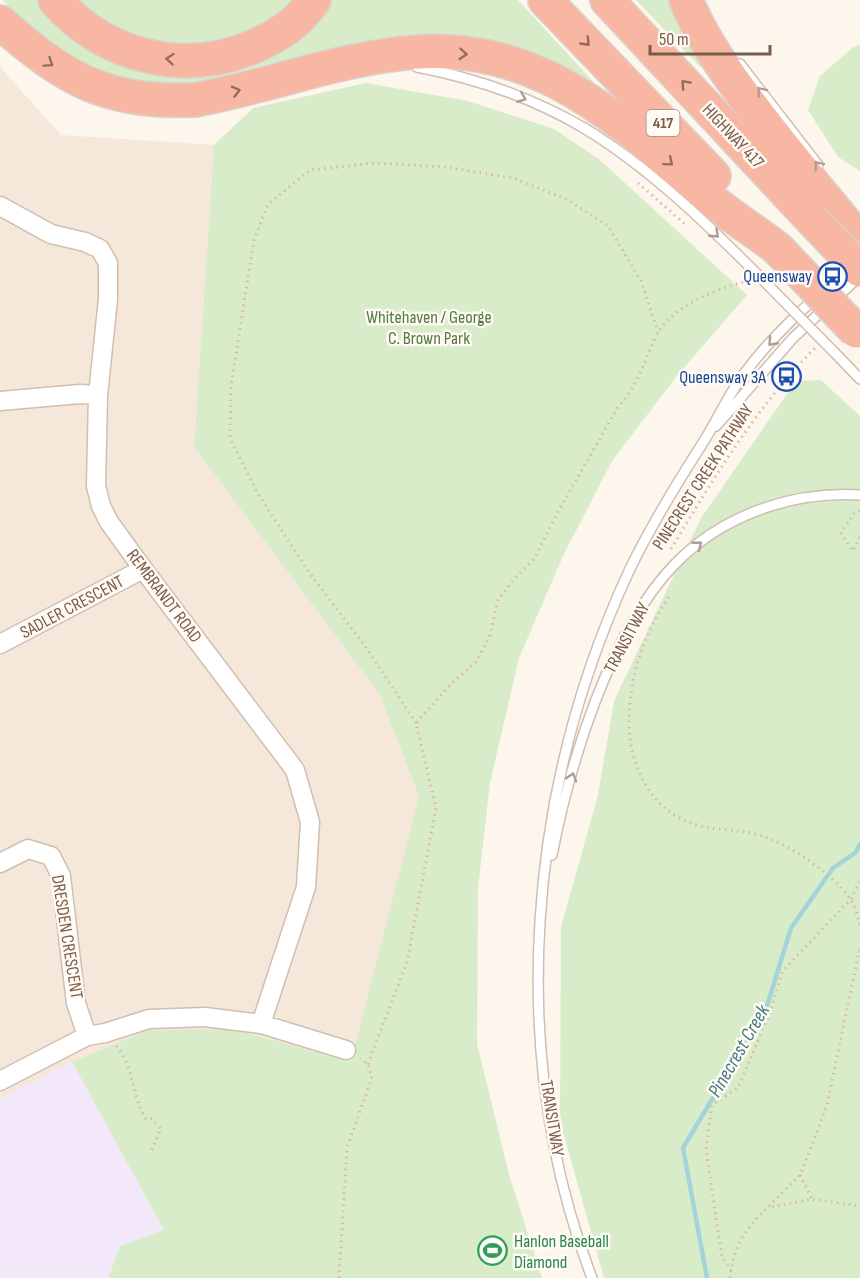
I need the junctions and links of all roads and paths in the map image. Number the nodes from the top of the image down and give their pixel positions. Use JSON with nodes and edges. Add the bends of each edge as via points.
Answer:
{"nodes":[{"id":1,"x":55,"y":0,"type":"edge"},
{"id":2,"x":314,"y":0,"type":"edge"},
{"id":3,"x":545,"y":0,"type":"edge"},
{"id":4,"x":607,"y":0,"type":"edge"},
{"id":5,"x":689,"y":6,"type":"edge"},
{"id":6,"x":1,"y":22,"type":"edge"},
{"id":7,"x":716,"y":37,"type":"dead end"},
{"id":8,"x":731,"y":52,"type":"dead end"},
{"id":9,"x":322,"y":69,"type":"junction"},
{"id":10,"x":822,"y":169,"type":"dead end"},
{"id":11,"x":0,"y":206,"type":"edge"},
{"id":12,"x":820,"y":211,"type":"junction"},
{"id":13,"x":860,"y":240,"type":"edge"},
{"id":14,"x":778,"y":249,"type":"junction"},
{"id":15,"x":860,"y":259,"type":"edge"},
{"id":16,"x":860,"y":270,"type":"edge"},
{"id":17,"x":860,"y":276,"type":"edge"},
{"id":18,"x":749,"y":281,"type":"dead end"},
{"id":19,"x":658,"y":332,"type":"junction"},
{"id":20,"x":850,"y":339,"type":"edge"},
{"id":21,"x":801,"y":355,"type":"dead end"},
{"id":22,"x":860,"y":379,"type":"edge"},
{"id":23,"x":98,"y":395,"type":"junction"},
{"id":24,"x":0,"y":401,"type":"edge"},
{"id":25,"x":705,"y":439,"type":"junction"},
{"id":26,"x":860,"y":495,"type":"edge"},
{"id":27,"x":860,"y":512,"type":"edge"},
{"id":28,"x":860,"y":536,"type":"edge"},
{"id":29,"x":667,"y":556,"type":"dead end"},
{"id":30,"x":143,"y":569,"type":"junction"},
{"id":31,"x":669,"y":597,"type":"dead end"},
{"id":32,"x":0,"y":644,"type":"edge"},
{"id":33,"x":416,"y":723,"type":"junction"},
{"id":34,"x":0,"y":863,"type":"edge"},
{"id":35,"x":860,"y":881,"type":"edge"},
{"id":36,"x":851,"y":899,"type":"junction"},
{"id":37,"x":541,"y":916,"type":"junction"},
{"id":38,"x":860,"y":926,"type":"edge"},
{"id":39,"x":860,"y":947,"type":"edge"},
{"id":40,"x":261,"y":1024,"type":"junction"},
{"id":41,"x":96,"y":1034,"type":"junction"},
{"id":42,"x":346,"y":1050,"type":"joint"},
{"id":43,"x":368,"y":1064,"type":"junction"},
{"id":44,"x":0,"y":1081,"type":"edge"},
{"id":45,"x":151,"y":1152,"type":"dead end"},
{"id":46,"x":800,"y":1175,"type":"junction"},
{"id":47,"x":812,"y":1199,"type":"junction"},
{"id":48,"x":860,"y":1206,"type":"edge"},
{"id":49,"x":770,"y":1207,"type":"junction"},
{"id":50,"x":731,"y":1271,"type":"junction"},
{"id":51,"x":339,"y":1278,"type":"edge"},
{"id":52,"x":592,"y":1278,"type":"edge"},
{"id":53,"x":730,"y":1278,"type":"edge"}],
"edges":[{"from":2,"to":1,"type":"highway","one_way":true,"via":[[303,16],[276,36],[242,52],[207,61],[168,60],[131,52],[96,35],[69,16]]},
{"from":3,"to":14,"type":"highway","number":"417","one_way":true,"via":[[728,191]]},
{"from":12,"to":4,"type":"highway","name":"HIGHWAY 417","number":"417","one_way":true},
{"from":5,"to":7,"type":"lane"},
{"from":5,"to":12,"type":"highway","via":[[733,83]]},
{"from":6,"to":9,"type":"highway","one_way":true,"via":[[33,52],[63,72],[94,88],[138,98],[195,100]]},
{"from":10,"to":8,"type":"lane","one_way":true},
{"from":9,"to":14,"type":"highway","one_way":true,"via":[[417,52],[480,55],[528,69],[568,87],[609,113],[722,208]]},
{"from":9,"to":20,"type":"lane","one_way":true,"bridge":true,"via":[[363,64],[435,70],[534,103],[584,128],[677,199],[756,273]]},
{"from":11,"to":23,"type":"street","name":"REMBRANDT ROAD","via":[[51,234],[100,249],[108,263]]},
{"from":12,"to":13,"type":"highway"},
{"from":12,"to":16,"type":"highway","name":"HIGHWAY 417","number":"417","bridge":true},
{"from":14,"to":20,"type":"highway","number":"417","bridge":true},
{"from":15,"to":25,"type":"lane","name":"TRANSITWAY","one_way":true,"via":[[785,327],[750,367]]},
{"from":17,"to":25,"type":"lane","name":"TRANSITWAY","via":[[793,338]]},
{"from":18,"to":19,"type":"path","via":[[699,298]]},
{"from":19,"to":33,"type":"path","via":[[631,392],[618,407],[534,559],[498,600],[490,635],[477,661]]},
{"from":19,"to":33,"type":"path","via":[[641,281],[608,226],[566,199],[513,178],[446,167],[375,163],[310,170],[268,204],[254,240],[231,385],[230,438],[257,492],[308,571],[365,646]]},
{"from":20,"to":22,"type":"lane"},
{"from":21,"to":29,"type":"path","name":"PINECREST CREEK PATHWAY","via":[[802,362],[732,452]]},
{"from":23,"to":24,"type":"street"},
{"from":23,"to":30,"type":"street","name":"REMBRANDT ROAD","via":[[96,486],[101,506]]},
{"from":25,"to":37,"type":"lane","name":"TRANSITWAY","via":[[668,497],[625,580],[578,703],[549,830]]},
{"from":37,"to":26,"type":"lane","name":"TRANSITWAY","one_way":true,"via":[[556,831],[584,736],[622,643],[657,586],[689,552],[738,518],[799,498]]},
{"from":27,"to":28,"type":"path","via":[[855,512],[841,533],[853,551]]},
{"from":30,"to":32,"type":"street","name":"SADLER CRESCENT"},
{"from":30,"to":40,"type":"street","name":"REMBRANDT ROAD","via":[[295,770],[310,822],[306,887]]},
{"from":31,"to":36,"type":"path","via":[[643,645],[632,681],[632,755],[650,793],[665,808],[700,826],[759,834],[777,841],[837,883]]},
{"from":33,"to":43,"type":"path","via":[[436,808],[407,962]]},
{"from":34,"to":41,"type":"street","name":"DRESDEN CRESCENT","via":[[28,849],[51,856],[61,876],[76,1003]]},
{"from":35,"to":36,"type":"path"},
{"from":36,"to":38,"type":"path"},
{"from":36,"to":50,"type":"path","via":[[782,972],[771,1010],[738,1088],[712,1106],[706,1150],[722,1257]]},
{"from":37,"to":52,"type":"lane","name":"TRANSITWAY","via":[[542,1042],[551,1120],[567,1198]]},
{"from":39,"to":46,"type":"path","via":[[826,1105]]},
{"from":40,"to":41,"type":"street","via":[[205,1017],[149,1019]]},
{"from":40,"to":42,"type":"street"},
{"from":41,"to":44,"type":"street"},
{"from":41,"to":45,"type":"path","via":[[122,1052],[139,1108],[145,1118],[152,1119],[161,1129]]},
{"from":42,"to":43,"type":"path"},
{"from":43,"to":51,"type":"path","via":[[372,1077],[347,1148]]},
{"from":46,"to":47,"type":"path"},
{"from":46,"to":49,"type":"path"},
{"from":47,"to":48,"type":"path"},
{"from":47,"to":49,"type":"path"},
{"from":49,"to":50,"type":"path","via":[[741,1239]]},
{"from":50,"to":53,"type":"path"}]}
